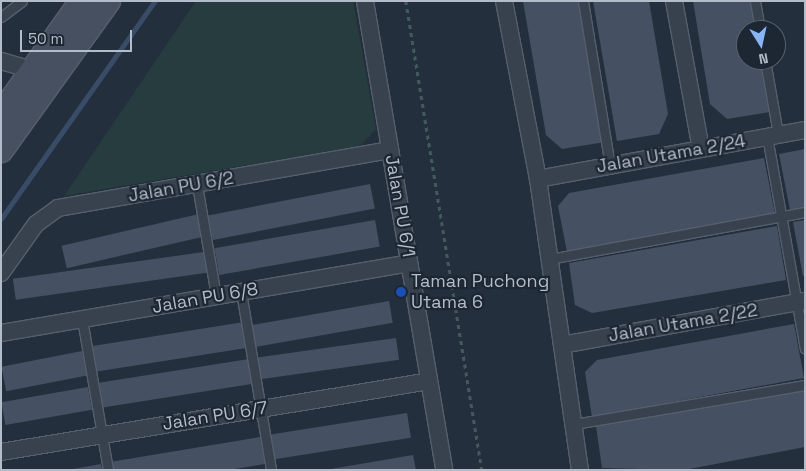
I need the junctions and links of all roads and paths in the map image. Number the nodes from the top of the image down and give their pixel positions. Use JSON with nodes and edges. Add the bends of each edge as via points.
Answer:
{"nodes":[{"id":1,"x":22,"y":1,"type":"edge"},
{"id":2,"x":82,"y":1,"type":"edge"},
{"id":3,"x":108,"y":1,"type":"edge"},
{"id":4,"x":365,"y":1,"type":"edge"},
{"id":5,"x":406,"y":1,"type":"edge"},
{"id":6,"x":504,"y":1,"type":"edge"},
{"id":7,"x":583,"y":1,"type":"edge"},
{"id":8,"x":674,"y":1,"type":"edge"},
{"id":9,"x":755,"y":1,"type":"edge"},
{"id":10,"x":1,"y":17,"type":"edge"},
{"id":11,"x":758,"y":20,"type":"edge"},
{"id":12,"x":1,"y":61,"type":"edge"},
{"id":13,"x":33,"y":70,"type":"junction"},
{"id":14,"x":766,"y":70,"type":"edge"},
{"id":15,"x":1,"y":115,"type":"edge"},
{"id":16,"x":805,"y":130,"type":"edge"},
{"id":17,"x":773,"y":135,"type":"junction"},
{"id":18,"x":701,"y":149,"type":"junction"},
{"id":19,"x":1,"y":150,"type":"edge"},
{"id":20,"x":390,"y":150,"type":"junction"},
{"id":21,"x":610,"y":165,"type":"junction"},
{"id":22,"x":538,"y":179,"type":"junction"},
{"id":23,"x":197,"y":184,"type":"junction"},
{"id":24,"x":805,"y":212,"type":"edge"},
{"id":25,"x":781,"y":216,"type":"junction"},
{"id":26,"x":549,"y":259,"type":"junction"},
{"id":27,"x":409,"y":263,"type":"junction"},
{"id":28,"x":1,"y":274,"type":"edge"},
{"id":29,"x":241,"y":292,"type":"junction"},
{"id":30,"x":216,"y":296,"type":"junction"},
{"id":31,"x":801,"y":302,"type":"edge"},
{"id":32,"x":82,"y":319,"type":"junction"},
{"id":33,"x":1,"y":333,"type":"edge"},
{"id":34,"x":562,"y":345,"type":"junction"},
{"id":35,"x":805,"y":349,"type":"edge"},
{"id":36,"x":429,"y":381,"type":"junction"},
{"id":37,"x":805,"y":385,"type":"edge"},
{"id":38,"x":261,"y":409,"type":"junction"},
{"id":39,"x":574,"y":424,"type":"junction"},
{"id":40,"x":102,"y":435,"type":"junction"},
{"id":41,"x":1,"y":452,"type":"edge"},
{"id":42,"x":108,"y":470,"type":"edge"},
{"id":43,"x":271,"y":470,"type":"edge"},
{"id":44,"x":444,"y":470,"type":"edge"},
{"id":45,"x":482,"y":470,"type":"edge"},
{"id":46,"x":580,"y":470,"type":"edge"}],
"edges":[{"from":1,"to":10,"type":"lane"},
{"from":2,"to":13,"type":"street"},
{"from":3,"to":19,"type":"street"},
{"from":4,"to":20,"type":"street","name":"Jalan PU 6/1"},
{"from":5,"to":45,"type":"path"},
{"from":6,"to":22,"type":"street"},
{"from":7,"to":21,"type":"lane"},
{"from":8,"to":18,"type":"street"},
{"from":9,"to":11,"type":"lane"},
{"from":12,"to":13,"type":"street"},
{"from":13,"to":15,"type":"street"},
{"from":14,"to":17,"type":"lane"},
{"from":16,"to":17,"type":"street","name":"Jalan Utama 2/24"},
{"from":17,"to":18,"type":"street","name":"Jalan Utama 2/24"},
{"from":17,"to":25,"type":"lane"},
{"from":18,"to":21,"type":"street","name":"Jalan Utama 2/24"},
{"from":20,"to":23,"type":"street","name":"Jalan PU 6/2"},
{"from":20,"to":27,"type":"street","name":"Jalan PU 6/1"},
{"from":21,"to":22,"type":"street","name":"Jalan Utama 2/24"},
{"from":22,"to":26,"type":"street"},
{"from":23,"to":28,"type":"street","name":"Jalan PU 6/2","via":[[58,208],[36,224]]},
{"from":23,"to":30,"type":"lane"},
{"from":24,"to":25,"type":"lane"},
{"from":25,"to":26,"type":"lane"},
{"from":25,"to":31,"type":"lane"},
{"from":26,"to":34,"type":"street"},
{"from":27,"to":29,"type":"street","name":"Jalan PU 6/8"},
{"from":27,"to":36,"type":"street","name":"Jalan PU 6/1"},
{"from":29,"to":30,"type":"street","name":"Jalan PU 6/8"},
{"from":29,"to":38,"type":"lane"},
{"from":30,"to":32,"type":"street","name":"Jalan PU 6/8"},
{"from":31,"to":34,"type":"street","name":"Jalan Utama 2/22"},
{"from":31,"to":35,"type":"lane"},
{"from":32,"to":33,"type":"street","name":"Jalan PU 6/8"},
{"from":32,"to":40,"type":"lane"},
{"from":34,"to":39,"type":"street"},
{"from":36,"to":38,"type":"street","name":"Jalan PU 6/7"},
{"from":36,"to":44,"type":"street","name":"Jalan PU 6/1"},
{"from":37,"to":39,"type":"lane"},
{"from":38,"to":40,"type":"street","name":"Jalan PU 6/7"},
{"from":38,"to":43,"type":"lane"},
{"from":39,"to":46,"type":"street"},
{"from":40,"to":41,"type":"street","name":"Jalan PU 6/7"},
{"from":40,"to":42,"type":"lane"}]}
